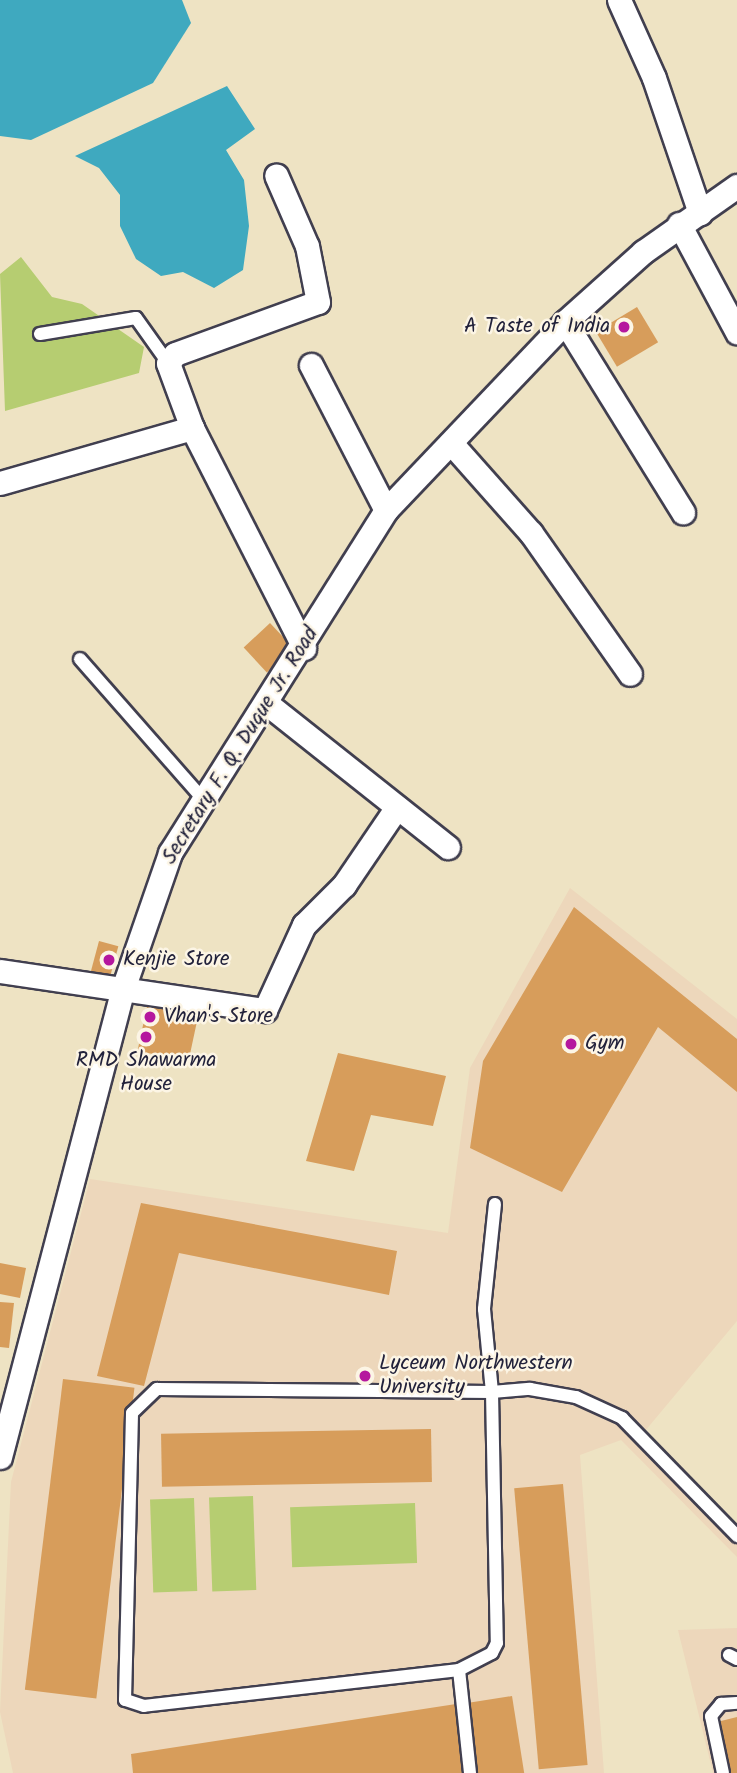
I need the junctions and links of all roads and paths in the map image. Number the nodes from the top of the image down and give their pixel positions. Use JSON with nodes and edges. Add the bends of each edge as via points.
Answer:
{"nodes":[{"id":1,"x":619,"y":0,"type":"edge"},
{"id":2,"x":276,"y":175,"type":"dead end"},
{"id":3,"x":737,"y":186,"type":"edge"},
{"id":4,"x":700,"y":213,"type":"junction"},
{"id":5,"x":680,"y":224,"type":"junction"},
{"id":6,"x":565,"y":322,"type":"junction"},
{"id":7,"x":737,"y":332,"type":"edge"},
{"id":8,"x":40,"y":334,"type":"dead end"},
{"id":9,"x":168,"y":363,"type":"junction"},
{"id":10,"x":311,"y":365,"type":"dead end"},
{"id":11,"x":192,"y":428,"type":"junction"},
{"id":12,"x":451,"y":443,"type":"junction"},
{"id":13,"x":0,"y":483,"type":"edge"},
{"id":14,"x":386,"y":510,"type":"junction"},
{"id":15,"x":683,"y":512,"type":"dead end"},
{"id":16,"x":304,"y":648,"type":"junction"},
{"id":17,"x":79,"y":659,"type":"dead end"},
{"id":18,"x":630,"y":674,"type":"dead end"},
{"id":19,"x":266,"y":703,"type":"junction"},
{"id":20,"x":203,"y":799,"type":"junction"},
{"id":21,"x":397,"y":807,"type":"junction"},
{"id":22,"x":449,"y":847,"type":"dead end"},
{"id":23,"x":0,"y":971,"type":"edge"},
{"id":24,"x":124,"y":986,"type":"junction"},
{"id":25,"x":495,"y":1204,"type":"dead end"},
{"id":26,"x":492,"y":1392,"type":"junction"},
{"id":27,"x":0,"y":1457,"type":"edge"},
{"id":28,"x":737,"y":1536,"type":"edge"},
{"id":29,"x":459,"y":1670,"type":"junction"},
{"id":30,"x":737,"y":1703,"type":"edge"},
{"id":31,"x":470,"y":1773,"type":"edge"},
{"id":32,"x":723,"y":1773,"type":"edge"}],
"edges":[{"from":1,"to":4,"type":"street","via":[[654,78]]},
{"from":2,"to":9,"type":"street","via":[[307,246],[318,302],[175,354]]},
{"from":3,"to":4,"type":"street","name":"Secretary F. Q. Duque Jr. Road"},
{"from":4,"to":5,"type":"street","name":"Secretary F. Q. Duque Jr. Road"},
{"from":5,"to":6,"type":"street","name":"Secretary F. Q. Duque Jr. Road"},
{"from":5,"to":7,"type":"street"},
{"from":6,"to":12,"type":"street","name":"Secretary F. Q. Duque Jr. Road"},
{"from":6,"to":15,"type":"street"},
{"from":8,"to":9,"type":"lane","via":[[136,318]]},
{"from":9,"to":11,"type":"street"},
{"from":10,"to":14,"type":"street"},
{"from":11,"to":13,"type":"street"},
{"from":11,"to":16,"type":"street"},
{"from":12,"to":14,"type":"street","name":"Secretary F. Q. Duque Jr. Road"},
{"from":12,"to":18,"type":"street","via":[[531,533]]},
{"from":14,"to":16,"type":"street","name":"Secretary F. Q. Duque Jr. Road"},
{"from":16,"to":19,"type":"street","name":"Secretary F. Q. Duque Jr. Road"},
{"from":17,"to":20,"type":"lane"},
{"from":19,"to":20,"type":"street","name":"Secretary F. Q. Duque Jr. Road"},
{"from":19,"to":21,"type":"street"},
{"from":20,"to":24,"type":"street","name":"Secretary F. Q. Duque Jr. Road","via":[[170,853]]},
{"from":21,"to":22,"type":"street"},
{"from":21,"to":24,"type":"street","via":[[344,885],[304,925],[265,1010]]},
{"from":23,"to":24,"type":"street"},
{"from":24,"to":27,"type":"street","name":"Secretary F. Q. Duque Jr. Road"},
{"from":25,"to":26,"type":"lane","via":[[484,1309]]},
{"from":26,"to":28,"type":"lane","via":[[576,1397],[622,1418]]},
{"from":26,"to":29,"type":"lane","via":[[498,1643],[492,1653]]},
{"from":26,"to":29,"type":"lane","via":[[157,1389],[132,1413],[122,1694],[131,1705]]},
{"from":29,"to":31,"type":"lane"},
{"from":30,"to":32,"type":"lane","via":[[721,1704],[710,1716]]}]}
